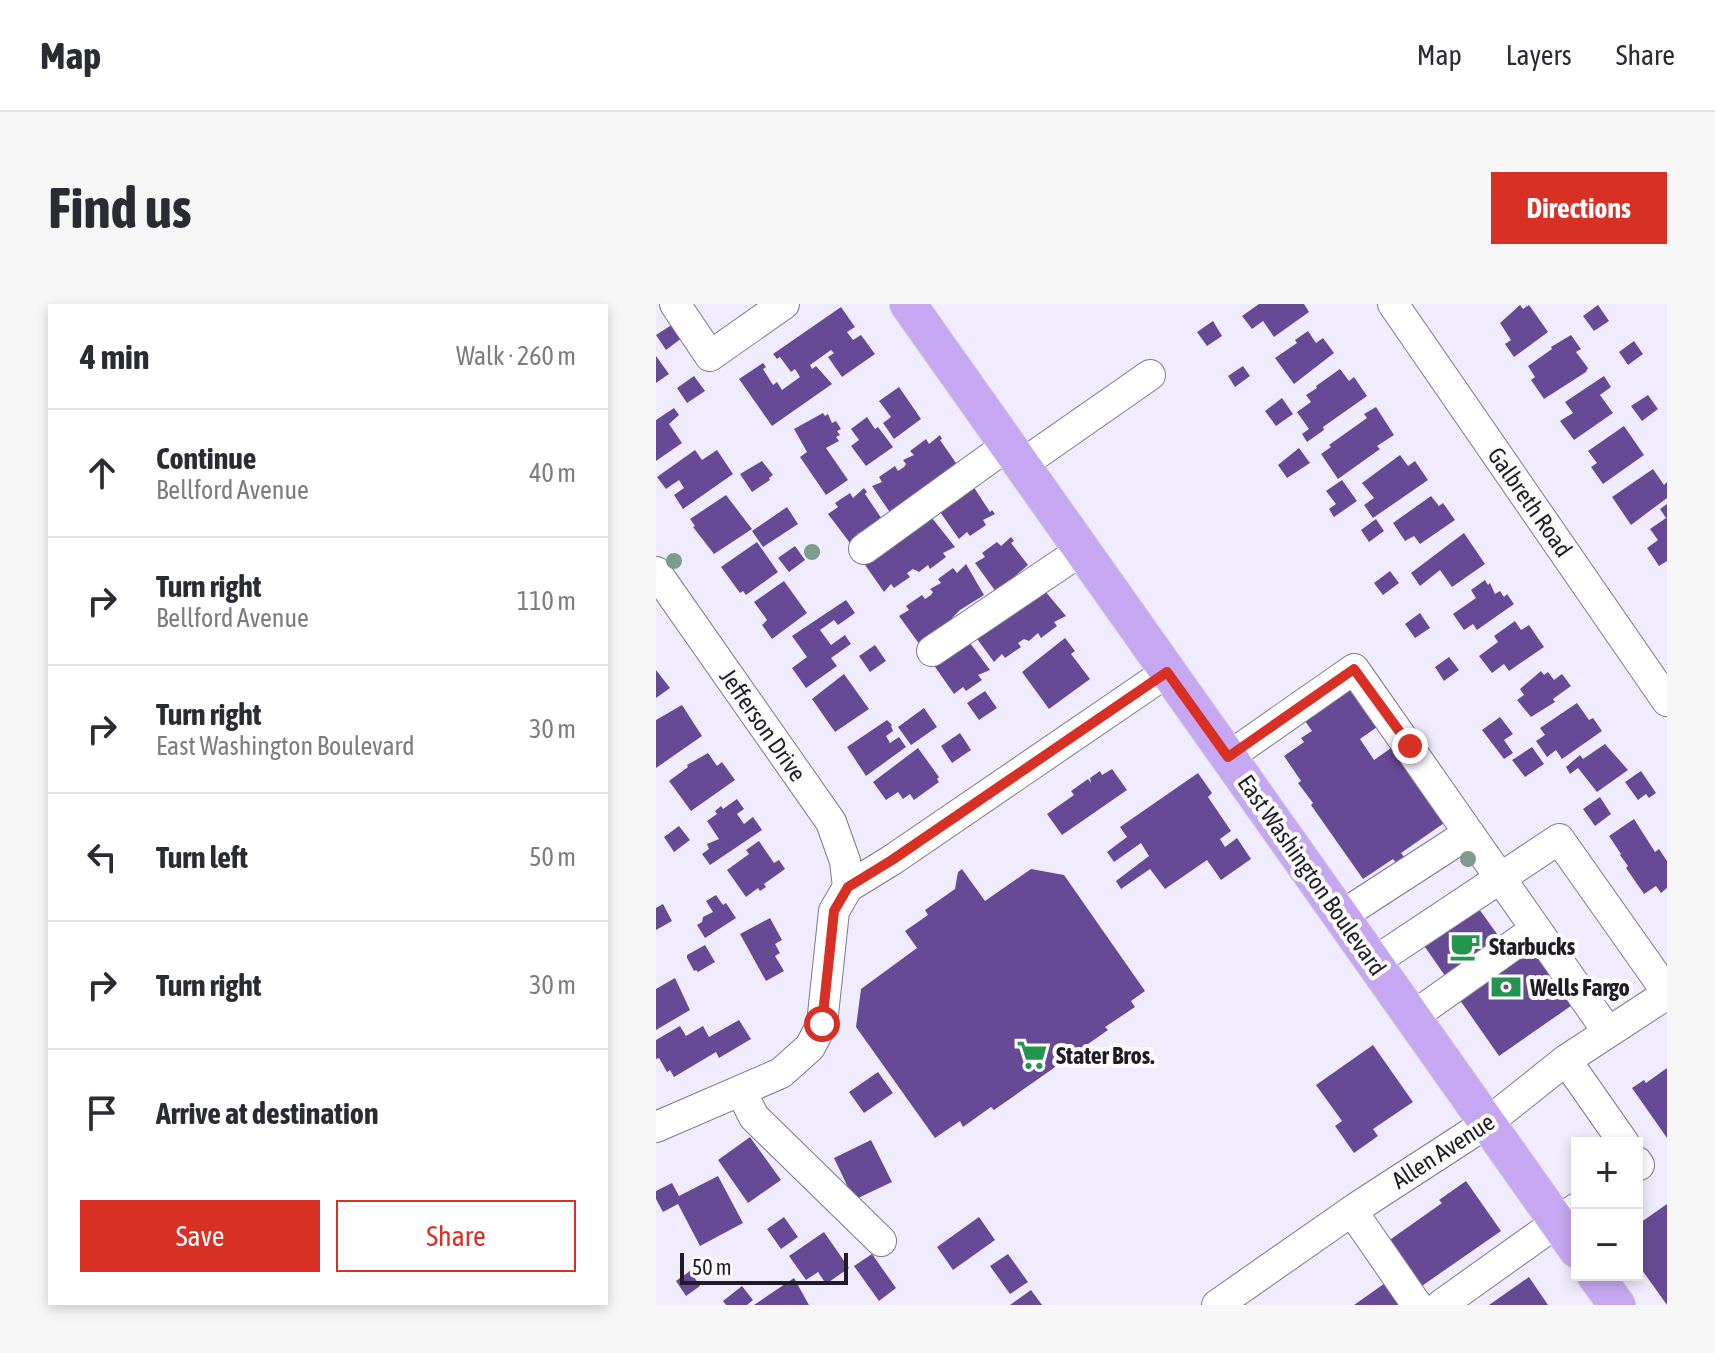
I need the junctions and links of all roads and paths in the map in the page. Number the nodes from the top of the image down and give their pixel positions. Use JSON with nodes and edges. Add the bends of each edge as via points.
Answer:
{"nodes":[{"id":1,"x":784,"y":304,"type":"edge"},
{"id":2,"x":908,"y":304,"type":"edge"},
{"id":3,"x":1393,"y":304,"type":"edge"},
{"id":4,"x":681,"y":306,"type":"edge"},
{"id":5,"x":1150,"y":375,"type":"dead end"},
{"id":6,"x":1015,"y":455,"type":"junction"},
{"id":7,"x":864,"y":549,"type":"dead end"},
{"id":8,"x":1082,"y":550,"type":"junction"},
{"id":9,"x":656,"y":572,"type":"edge"},
{"id":10,"x":932,"y":651,"type":"dead end"},
{"id":11,"x":1167,"y":672,"type":"junction"},
{"id":12,"x":1667,"y":701,"type":"edge"},
{"id":13,"x":1228,"y":757,"type":"junction"},
{"id":14,"x":1469,"y":833,"type":"junction"},
{"id":15,"x":1500,"y":878,"type":"junction"},
{"id":16,"x":848,"y":887,"type":"junction"},
{"id":17,"x":1341,"y":916,"type":"junction"},
{"id":18,"x":1536,"y":929,"type":"junction"},
{"id":19,"x":1374,"y":962,"type":"junction"},
{"id":20,"x":1667,"y":993,"type":"edge"},
{"id":21,"x":1412,"y":1017,"type":"junction"},
{"id":22,"x":1608,"y":1032,"type":"junction"},
{"id":23,"x":1566,"y":1060,"type":"junction"},
{"id":24,"x":741,"y":1091,"type":"junction"},
{"id":25,"x":1487,"y":1123,"type":"junction"},
{"id":26,"x":656,"y":1127,"type":"edge"},
{"id":27,"x":1620,"y":1137,"type":"edge"},
{"id":28,"x":1352,"y":1211,"type":"junction"},
{"id":29,"x":1570,"y":1226,"type":"edge"},
{"id":30,"x":881,"y":1241,"type":"dead end"},
{"id":31,"x":1599,"y":1281,"type":"edge"},
{"id":32,"x":1217,"y":1305,"type":"edge"},
{"id":33,"x":1417,"y":1305,"type":"edge"},
{"id":34,"x":1441,"y":1305,"type":"edge"},
{"id":35,"x":1617,"y":1305,"type":"edge"}],
"edges":[{"from":1,"to":4,"type":"street","via":[[710,356]]},
{"from":2,"to":6,"type":"main road","name":"East Washington Boulevard"},
{"from":3,"to":12,"type":"street","name":"Galbreth Road"},
{"from":5,"to":6,"type":"street"},
{"from":6,"to":7,"type":"street"},
{"from":6,"to":8,"type":"main road","name":"East Washington Boulevard"},
{"from":8,"to":10,"type":"street"},
{"from":8,"to":11,"type":"main road","name":"East Washington Boulevard"},
{"from":9,"to":16,"type":"street","name":"Jefferson Drive","via":[[831,822]]},
{"from":11,"to":13,"type":"main road","name":"East Washington Boulevard"},
{"from":11,"to":16,"type":"street"},
{"from":13,"to":14,"type":"street","via":[[1354,669]]},
{"from":13,"to":17,"type":"main road","name":"East Washington Boulevard"},
{"from":14,"to":15,"type":"street"},
{"from":14,"to":17,"type":"street"},
{"from":15,"to":18,"type":"street"},
{"from":15,"to":19,"type":"street"},
{"from":15,"to":20,"type":"street","via":[[1559,839]]},
{"from":16,"to":24,"type":"street","via":[[834,911],[822,1024],[810,1047],[781,1073]]},
{"from":17,"to":19,"type":"main road","name":"East Washington Boulevard"},
{"from":18,"to":21,"type":"street"},
{"from":18,"to":22,"type":"street"},
{"from":19,"to":21,"type":"main road","name":"East Washington Boulevard"},
{"from":20,"to":22,"type":"street","name":"Allen Avenue"},
{"from":21,"to":25,"type":"main road","name":"East Washington Boulevard"},
{"from":22,"to":23,"type":"street","name":"Allen Avenue"},
{"from":23,"to":25,"type":"street","name":"Allen Avenue"},
{"from":23,"to":27,"type":"street"},
{"from":24,"to":26,"type":"street"},
{"from":24,"to":30,"type":"street","via":[[754,1117]]},
{"from":25,"to":28,"type":"street","name":"Allen Avenue"},
{"from":25,"to":29,"type":"main road","name":"East Washington Boulevard"},
{"from":28,"to":32,"type":"street","name":"Allen Avenue"},
{"from":28,"to":33,"type":"street"},
{"from":29,"to":34,"type":"street"},
{"from":31,"to":35,"type":"main road"}]}
